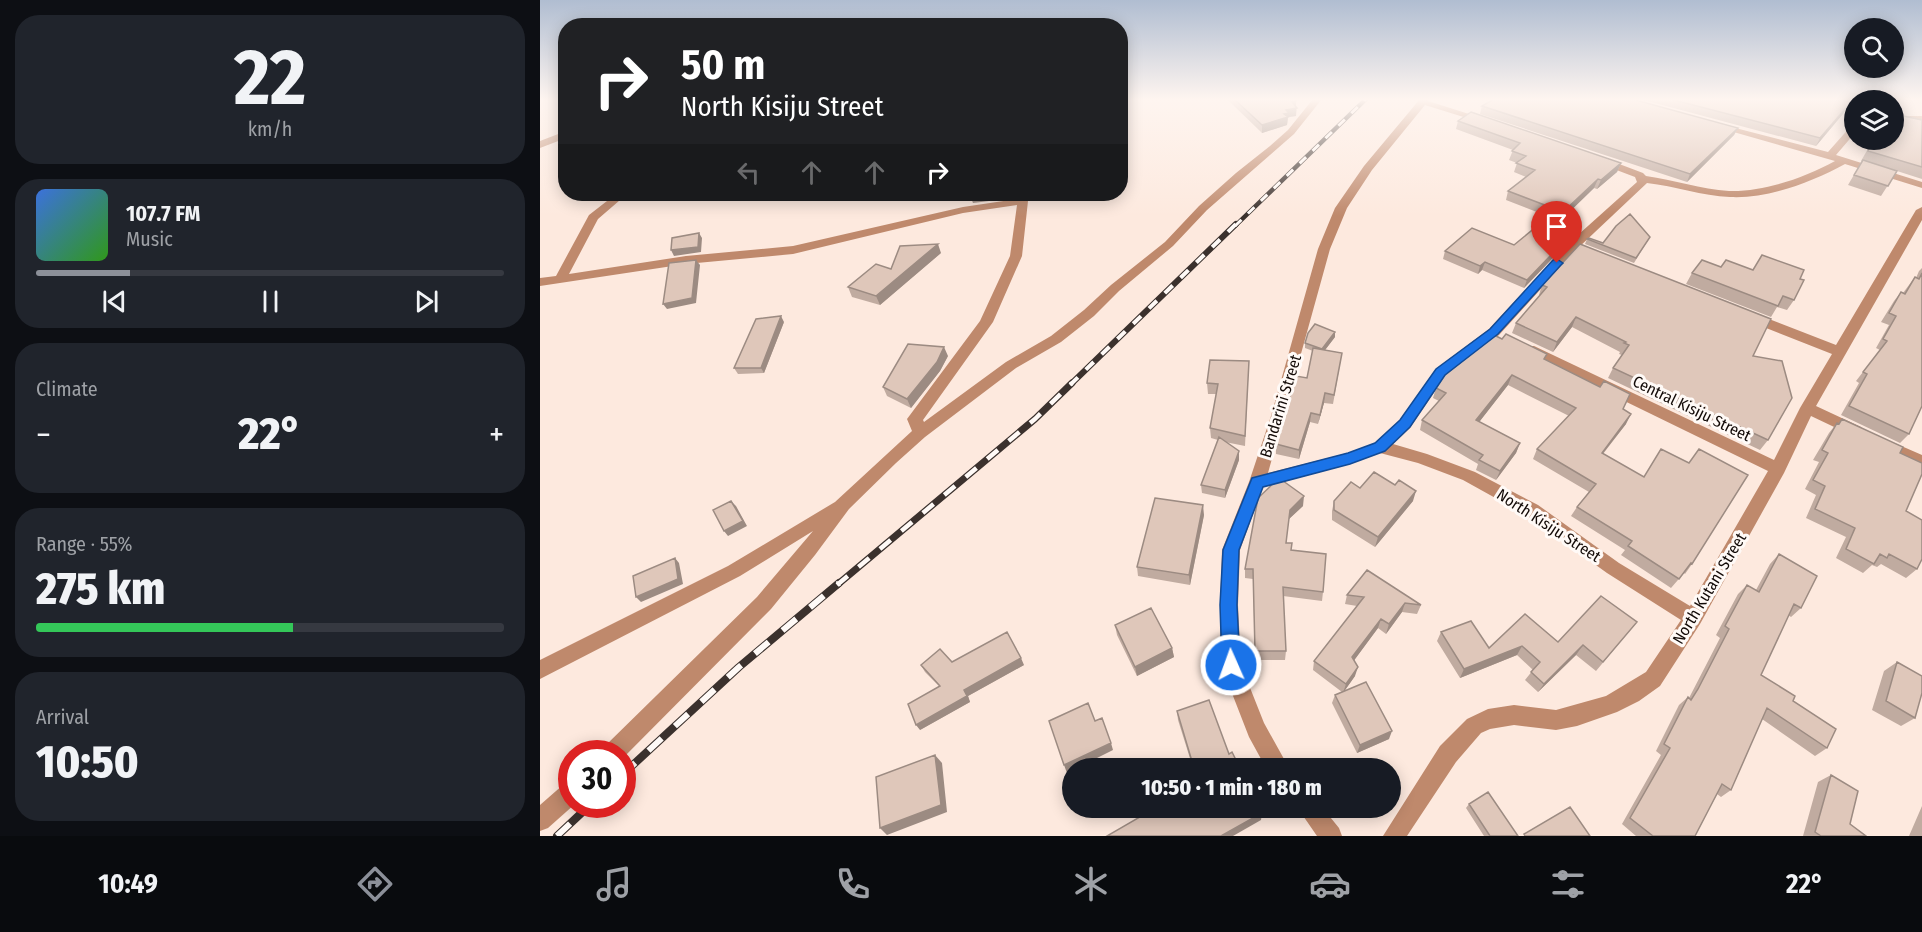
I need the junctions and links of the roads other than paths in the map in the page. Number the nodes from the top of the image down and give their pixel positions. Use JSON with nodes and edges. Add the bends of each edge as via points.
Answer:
{"nodes":[{"id":1,"x":557,"y":138,"type":"edge"},
{"id":2,"x":1285,"y":138,"type":"edge"},
{"id":3,"x":1393,"y":138,"type":"edge"},
{"id":4,"x":1766,"y":138,"type":"edge"},
{"id":5,"x":1844,"y":140,"type":"edge"},
{"id":6,"x":540,"y":145,"type":"edge"},
{"id":7,"x":1587,"y":156,"type":"edge"},
{"id":8,"x":1830,"y":156,"type":"junction"},
{"id":9,"x":1844,"y":160,"type":"junction"},
{"id":10,"x":1643,"y":179,"type":"junction"},
{"id":11,"x":1922,"y":185,"type":"edge"},
{"id":12,"x":613,"y":201,"type":"edge"},
{"id":13,"x":1004,"y":201,"type":"edge"},
{"id":14,"x":1022,"y":201,"type":"edge"},
{"id":15,"x":1922,"y":210,"type":"edge"},
{"id":16,"x":561,"y":278,"type":"junction"},
{"id":17,"x":540,"y":282,"type":"edge"},
{"id":18,"x":1740,"y":312,"type":"edge"},
{"id":19,"x":1505,"y":337,"type":"junction"},
{"id":20,"x":1840,"y":352,"type":"junction"},
{"id":21,"x":1807,"y":408,"type":"junction"},
{"id":22,"x":920,"y":433,"type":"junction"},
{"id":23,"x":1380,"y":447,"type":"junction"},
{"id":24,"x":1922,"y":462,"type":"edge"},
{"id":25,"x":1778,"y":469,"type":"junction"},
{"id":26,"x":1257,"y":482,"type":"junction"},
{"id":27,"x":843,"y":504,"type":"junction"},
{"id":28,"x":1693,"y":618,"type":"junction"},
{"id":29,"x":540,"y":670,"type":"edge"},
{"id":30,"x":627,"y":740,"type":"edge"},
{"id":31,"x":1272,"y":758,"type":"edge"},
{"id":32,"x":558,"y":804,"type":"edge"},
{"id":33,"x":1317,"y":818,"type":"edge"},
{"id":34,"x":540,"y":820,"type":"edge"},
{"id":35,"x":1331,"y":836,"type":"edge"},
{"id":36,"x":1394,"y":836,"type":"edge"}],
"edges":[{"from":1,"to":6,"type":"street"},
{"from":2,"to":22,"type":"street","via":[[1089,313]]},
{"from":3,"to":26,"type":"street","name":"Bandarini Street","via":[[1341,208],[1324,249]]},
{"from":4,"to":8,"type":"street"},
{"from":5,"to":8,"type":"street"},
{"from":7,"to":10,"type":"street"},
{"from":8,"to":9,"type":"street"},
{"from":9,"to":10,"type":"street","via":[[1790,183],[1731,194]]},
{"from":9,"to":11,"type":"street"},
{"from":10,"to":19,"type":"street"},
{"from":12,"to":16,"type":"street","via":[[593,217]]},
{"from":13,"to":16,"type":"street","via":[[793,250]]},
{"from":14,"to":22,"type":"street","via":[[1016,256],[986,322],[915,419]]},
{"from":15,"to":20,"type":"street","name":"North Kutani Street"},
{"from":16,"to":17,"type":"street"},
{"from":18,"to":20,"type":"street"},
{"from":19,"to":23,"type":"street","via":[[1441,372],[1405,424]]},
{"from":19,"to":25,"type":"street","name":"Central Kisiju Street"},
{"from":20,"to":21,"type":"street","name":"North Kutani Street"},
{"from":21,"to":24,"type":"street"},
{"from":21,"to":25,"type":"street","name":"North Kutani Street"},
{"from":22,"to":27,"type":"street"},
{"from":23,"to":26,"type":"street"},
{"from":23,"to":28,"type":"street","name":"North Kisiju Street","via":[[1421,458],[1479,482],[1532,510],[1613,568]]},
{"from":25,"to":28,"type":"street","name":"North Kutani Street"},
{"from":26,"to":31,"type":"street","name":"Bandarini Street","via":[[1231,550],[1231,665],[1256,730]]},
{"from":27,"to":29,"type":"street","via":[[734,571]]},
{"from":27,"to":30,"type":"street","via":[[764,603]]},
{"from":28,"to":36,"type":"street","name":"North Kutani Street","via":[[1653,679],[1610,705],[1556,720],[1514,715],[1488,718],[1474,726],[1448,754]]},
{"from":32,"to":34,"type":"street"},
{"from":33,"to":35,"type":"street"}]}
